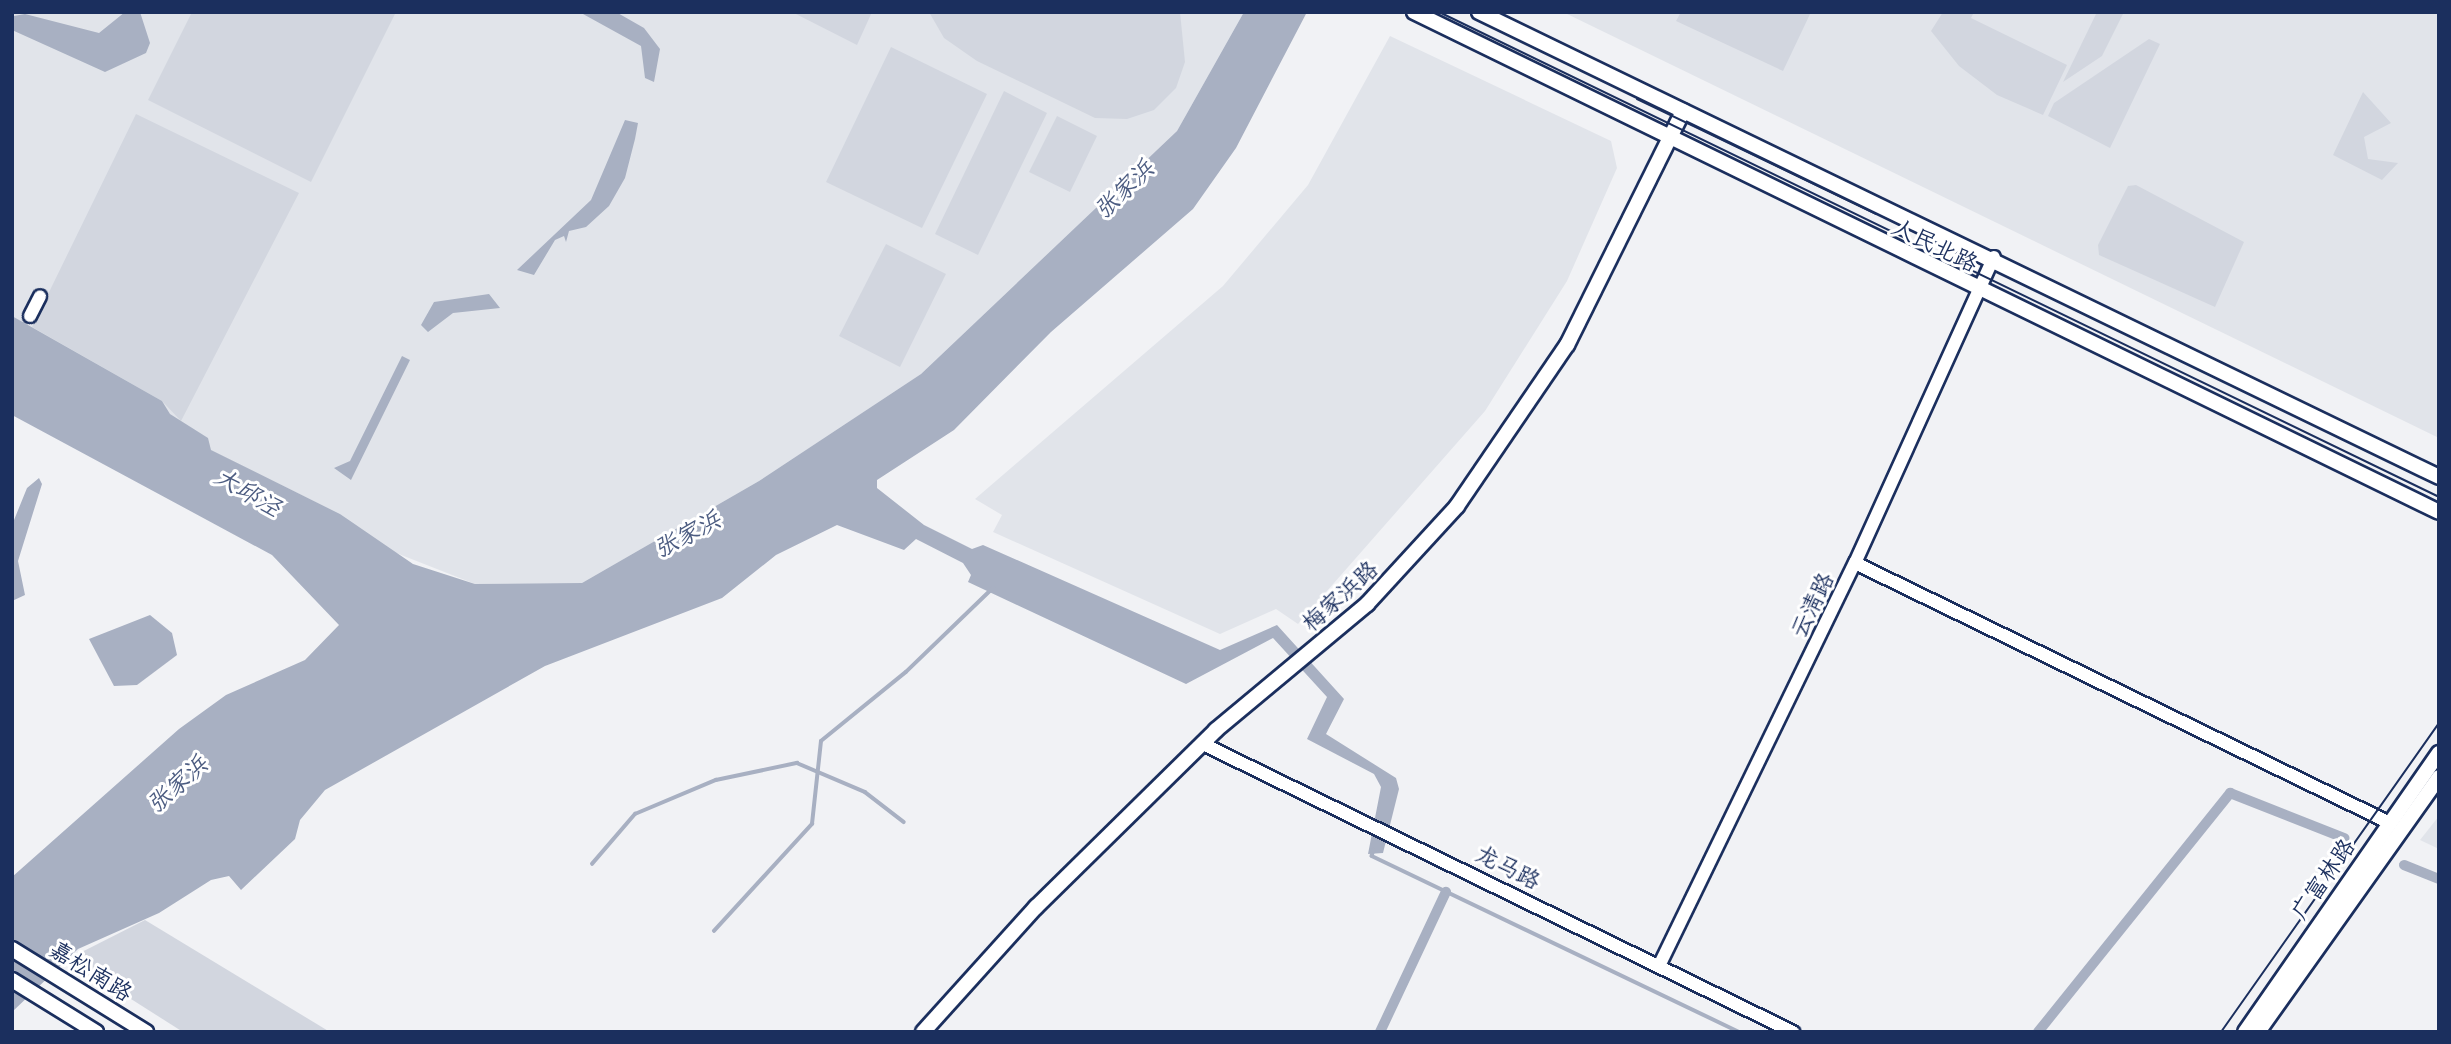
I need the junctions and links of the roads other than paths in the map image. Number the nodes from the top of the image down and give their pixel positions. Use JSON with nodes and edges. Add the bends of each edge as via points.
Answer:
{"nodes":[{"id":1,"x":1414,"y":12,"type":"edge"},
{"id":2,"x":1479,"y":12,"type":"edge"},
{"id":3,"x":1683,"y":111,"type":"junction"},
{"id":4,"x":1669,"y":140,"type":"junction"},
{"id":5,"x":1994,"y":257,"type":"junction"},
{"id":6,"x":1979,"y":292,"type":"junction"},
{"id":7,"x":40,"y":296,"type":"dead end"},
{"id":8,"x":30,"y":316,"type":"dead end"},
{"id":9,"x":2439,"y":477,"type":"edge"},
{"id":10,"x":2439,"y":512,"type":"edge"},
{"id":11,"x":1855,"y":564,"type":"junction"},
{"id":12,"x":1203,"y":744,"type":"junction"},
{"id":13,"x":2439,"y":753,"type":"edge"},
{"id":14,"x":2439,"y":777,"type":"edge"},
{"id":15,"x":2390,"y":823,"type":"junction"},
{"id":16,"x":12,"y":949,"type":"edge"},
{"id":17,"x":1659,"y":966,"type":"junction"},
{"id":18,"x":12,"y":980,"type":"edge"},
{"id":19,"x":96,"y":1032,"type":"edge"},
{"id":20,"x":146,"y":1032,"type":"edge"},
{"id":21,"x":923,"y":1032,"type":"edge"},
{"id":22,"x":1793,"y":1032,"type":"edge"},
{"id":23,"x":2245,"y":1032,"type":"edge"},
{"id":24,"x":2258,"y":1032,"type":"edge"}],
"edges":[{"from":1,"to":4,"type":"main road","name":"人民北路"},
{"from":2,"to":3,"type":"main road","name":"人民北路"},
{"from":3,"to":4,"type":"main road","name":"梅家浜路"},
{"from":3,"to":5,"type":"main road","name":"人民北路"},
{"from":4,"to":6,"type":"main road","name":"人民北路"},
{"from":4,"to":12,"type":"main road","name":"梅家浜路","via":[[1567,345],[1457,506],[1413,559]]},
{"from":5,"to":6,"type":"street","name":"云清路"},
{"from":5,"to":9,"type":"main road","name":"人民北路"},
{"from":6,"to":10,"type":"main road","name":"人民北路"},
{"from":6,"to":11,"type":"street","name":"云清路"},
{"from":7,"to":8,"type":"street"},
{"from":11,"to":15,"type":"street"},
{"from":11,"to":17,"type":"street","name":"云清路"},
{"from":12,"to":17,"type":"street","name":"龙马路","via":[[1394,833]]},
{"from":12,"to":21,"type":"main road","name":"梅家浜路","via":[[1036,907]]},
{"from":13,"to":15,"type":"main road","name":"广富林路"},
{"from":14,"to":24,"type":"main road","name":"广富林路"},
{"from":15,"to":23,"type":"main road","name":"广富林路"},
{"from":16,"to":20,"type":"main road","name":"嘉松南路"},
{"from":17,"to":22,"type":"street","name":"龙马路"},
{"from":18,"to":19,"type":"main road"}]}
